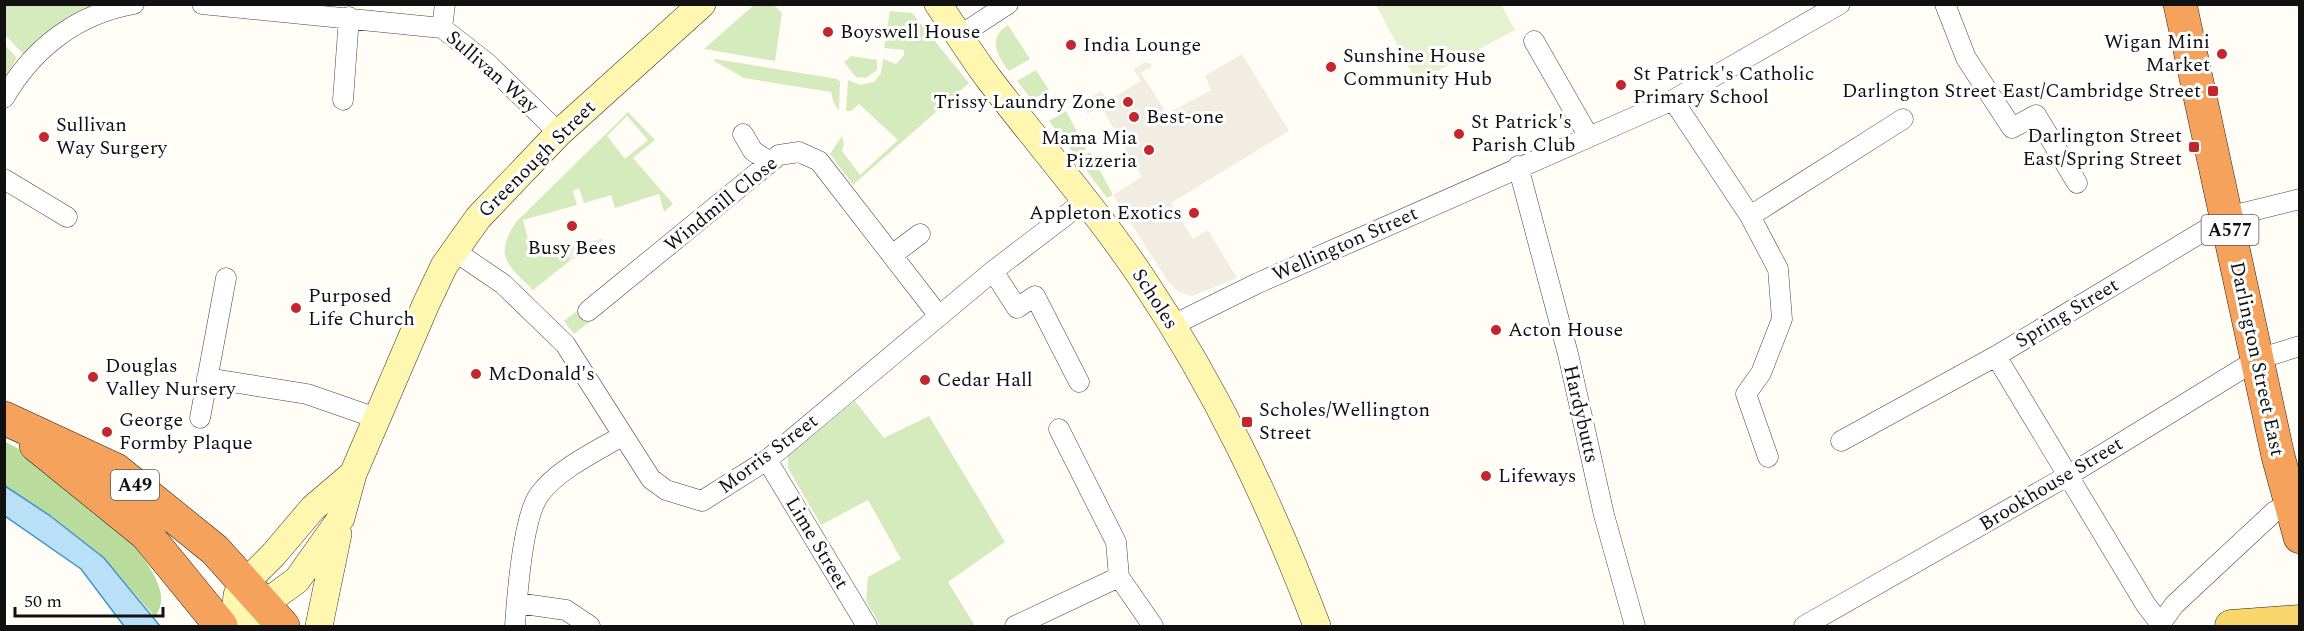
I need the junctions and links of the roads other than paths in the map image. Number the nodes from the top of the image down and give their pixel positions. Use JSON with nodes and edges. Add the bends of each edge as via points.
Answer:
{"nodes":[{"id":1,"x":134,"y":4,"type":"edge"},
{"id":2,"x":445,"y":4,"type":"edge"},
{"id":3,"x":702,"y":4,"type":"edge"},
{"id":4,"x":938,"y":4,"type":"edge"},
{"id":5,"x":1008,"y":4,"type":"edge"},
{"id":6,"x":1840,"y":4,"type":"edge"},
{"id":7,"x":1945,"y":4,"type":"edge"},
{"id":8,"x":2180,"y":4,"type":"edge"},
{"id":9,"x":203,"y":5,"type":"edge"},
{"id":10,"x":349,"y":17,"type":"junction"},
{"id":11,"x":442,"y":28,"type":"junction"},
{"id":12,"x":959,"y":36,"type":"junction"},
{"id":13,"x":1534,"y":41,"type":"dead end"},
{"id":14,"x":4,"y":98,"type":"edge"},
{"id":15,"x":343,"y":100,"type":"dead end"},
{"id":16,"x":1673,"y":100,"type":"junction"},
{"id":17,"x":1903,"y":119,"type":"dead end"},
{"id":18,"x":560,"y":134,"type":"junction"},
{"id":19,"x":743,"y":134,"type":"dead end"},
{"id":20,"x":1589,"y":137,"type":"junction"},
{"id":21,"x":770,"y":162,"type":"junction"},
{"id":22,"x":1518,"y":166,"type":"junction"},
{"id":23,"x":4,"y":179,"type":"edge"},
{"id":24,"x":2077,"y":183,"type":"dead end"},
{"id":25,"x":2300,"y":199,"type":"edge"},
{"id":26,"x":1086,"y":200,"type":"junction"},
{"id":27,"x":1750,"y":216,"type":"junction"},
{"id":28,"x":66,"y":217,"type":"dead end"},
{"id":29,"x":2227,"y":217,"type":"junction"},
{"id":30,"x":920,"y":234,"type":"dead end"},
{"id":31,"x":453,"y":250,"type":"junction"},
{"id":32,"x":892,"y":255,"type":"junction"},
{"id":33,"x":993,"y":271,"type":"junction"},
{"id":34,"x":226,"y":278,"type":"dead end"},
{"id":35,"x":588,"y":310,"type":"dead end"},
{"id":36,"x":939,"y":316,"type":"junction"},
{"id":37,"x":1173,"y":325,"type":"junction"},
{"id":38,"x":2300,"y":346,"type":"edge"},
{"id":39,"x":1995,"y":356,"type":"junction"},
{"id":40,"x":2258,"y":359,"type":"junction"},
{"id":41,"x":207,"y":378,"type":"junction"},
{"id":42,"x":1078,"y":382,"type":"dead end"},
{"id":43,"x":200,"y":418,"type":"dead end"},
{"id":44,"x":4,"y":419,"type":"edge"},
{"id":45,"x":379,"y":419,"type":"junction"},
{"id":46,"x":1059,"y":429,"type":"dead end"},
{"id":47,"x":622,"y":436,"type":"junction"},
{"id":48,"x":1840,"y":441,"type":"dead end"},
{"id":49,"x":1768,"y":457,"type":"dead end"},
{"id":50,"x":767,"y":460,"type":"junction"},
{"id":51,"x":353,"y":474,"type":"junction"},
{"id":52,"x":2069,"y":475,"type":"junction"},
{"id":53,"x":2290,"y":504,"type":"junction"},
{"id":54,"x":341,"y":518,"type":"junction"},
{"id":55,"x":2300,"y":537,"type":"edge"},
{"id":56,"x":1119,"y":577,"type":"junction"},
{"id":57,"x":517,"y":603,"type":"junction"},
{"id":58,"x":248,"y":616,"type":"edge"},
{"id":59,"x":2300,"y":621,"type":"edge"},
{"id":60,"x":2160,"y":625,"type":"edge"},
{"id":61,"x":319,"y":627,"type":"edge"},
{"id":62,"x":515,"y":627,"type":"edge"},
{"id":63,"x":590,"y":627,"type":"edge"},
{"id":64,"x":867,"y":627,"type":"edge"},
{"id":65,"x":1015,"y":627,"type":"edge"},
{"id":66,"x":1153,"y":627,"type":"edge"},
{"id":67,"x":1317,"y":627,"type":"edge"},
{"id":68,"x":1635,"y":627,"type":"edge"},
{"id":69,"x":1804,"y":627,"type":"edge"},
{"id":70,"x":2231,"y":627,"type":"edge"}],
"edges":[{"from":1,"to":14,"type":"street","via":[[91,17],[59,35],[27,63]]},
{"from":2,"to":11,"type":"street"},
{"from":3,"to":18,"type":"street","name":"Greenough Street"},
{"from":4,"to":12,"type":"street","name":"Scholes"},
{"from":5,"to":12,"type":"street"},
{"from":6,"to":16,"type":"street","name":"Wellington Street"},
{"from":7,"to":24,"type":"street","via":[[1966,57],[2012,128],[2036,115]]},
{"from":8,"to":29,"type":"highway","name":"Darlington Street East","number":"A577"},
{"from":9,"to":10,"type":"street","name":"Sullivan Way"},
{"from":10,"to":11,"type":"street","name":"Sullivan Way"},
{"from":10,"to":15,"type":"street"},
{"from":11,"to":18,"type":"street","name":"Sullivan Way","via":[[487,63]]},
{"from":12,"to":26,"type":"street","name":"Scholes"},
{"from":13,"to":20,"type":"street"},
{"from":16,"to":20,"type":"street","name":"Wellington Street"},
{"from":16,"to":27,"type":"street"},
{"from":17,"to":27,"type":"street"},
{"from":18,"to":31,"type":"street","name":"Greenough Street","via":[[512,179]]},
{"from":19,"to":21,"type":"street","via":[[753,151]]},
{"from":20,"to":22,"type":"street","name":"Wellington Street"},
{"from":21,"to":32,"type":"street","name":"Windmill Close","via":[[779,155],[799,153],[819,160]]},
{"from":21,"to":35,"type":"street","name":"Windmill Close"},
{"from":22,"to":37,"type":"street","name":"Wellington Street"},
{"from":22,"to":68,"type":"street","name":"Hardybutts"},
{"from":23,"to":28,"type":"street"},
{"from":25,"to":29,"type":"street","name":"Spring Street"},
{"from":26,"to":33,"type":"street","name":"Morris Street"},
{"from":26,"to":37,"type":"street","name":"Scholes"},
{"from":27,"to":49,"type":"street","via":[[1778,269],[1782,319],[1761,373],[1746,394]]},
{"from":29,"to":39,"type":"street","name":"Spring Street"},
{"from":29,"to":40,"type":"highway","name":"Darlington Street East","number":"A577"},
{"from":30,"to":32,"type":"street"},
{"from":31,"to":45,"type":"street","name":"Greenough Street","via":[[426,304]]},
{"from":31,"to":47,"type":"street","name":"Morris Street","via":[[503,284],[565,344]]},
{"from":32,"to":36,"type":"street","name":"Windmill Close"},
{"from":33,"to":36,"type":"street","name":"Morris Street"},
{"from":33,"to":42,"type":"street","via":[[1017,308],[1035,296]]},
{"from":34,"to":41,"type":"street"},
{"from":36,"to":50,"type":"street","name":"Morris Street"},
{"from":37,"to":67,"type":"street","name":"Scholes","via":[[1249,462]]},
{"from":38,"to":40,"type":"street","name":"Brookhouse Street"},
{"from":39,"to":48,"type":"street","name":"Spring Street"},
{"from":39,"to":52,"type":"street"},
{"from":40,"to":52,"type":"street","name":"Brookhouse Street"},
{"from":40,"to":53,"type":"highway","name":"Darlington Street East","number":"A577"},
{"from":41,"to":43,"type":"street"},
{"from":41,"to":45,"type":"street","via":[[307,394]]},
{"from":44,"to":58,"type":"highway","number":"A49"},
{"from":44,"to":58,"type":"highway","number":"A49","via":[[116,470],[215,550]]},
{"from":45,"to":51,"type":"street","name":"Greenough Street"},
{"from":46,"to":56,"type":"street","via":[[1116,542]]},
{"from":47,"to":50,"type":"street","name":"Morris Street","via":[[651,479],[666,490],[702,501]]},
{"from":47,"to":57,"type":"street","via":[[576,464],[539,495],[526,539]]},
{"from":50,"to":64,"type":"street","name":"Lime Street"},
{"from":51,"to":54,"type":"street","name":"Greenough Street"},
{"from":51,"to":58,"type":"street","name":"Greenough Street","via":[[313,508],[274,554]]},
{"from":52,"to":60,"type":"street"},
{"from":52,"to":69,"type":"street","name":"Brookhouse Street"},
{"from":53,"to":55,"type":"highway","name":"Darlington Street East","number":"A577"},
{"from":53,"to":60,"type":"street","via":[[2275,511],[2174,605]]},
{"from":54,"to":58,"type":"street","name":"Greenough Street","via":[[303,574]]},
{"from":54,"to":61,"type":"street"},
{"from":56,"to":65,"type":"street"},
{"from":56,"to":66,"type":"street"},
{"from":57,"to":62,"type":"street"},
{"from":57,"to":63,"type":"street","via":[[566,610]]},
{"from":59,"to":70,"type":"main road"}]}
